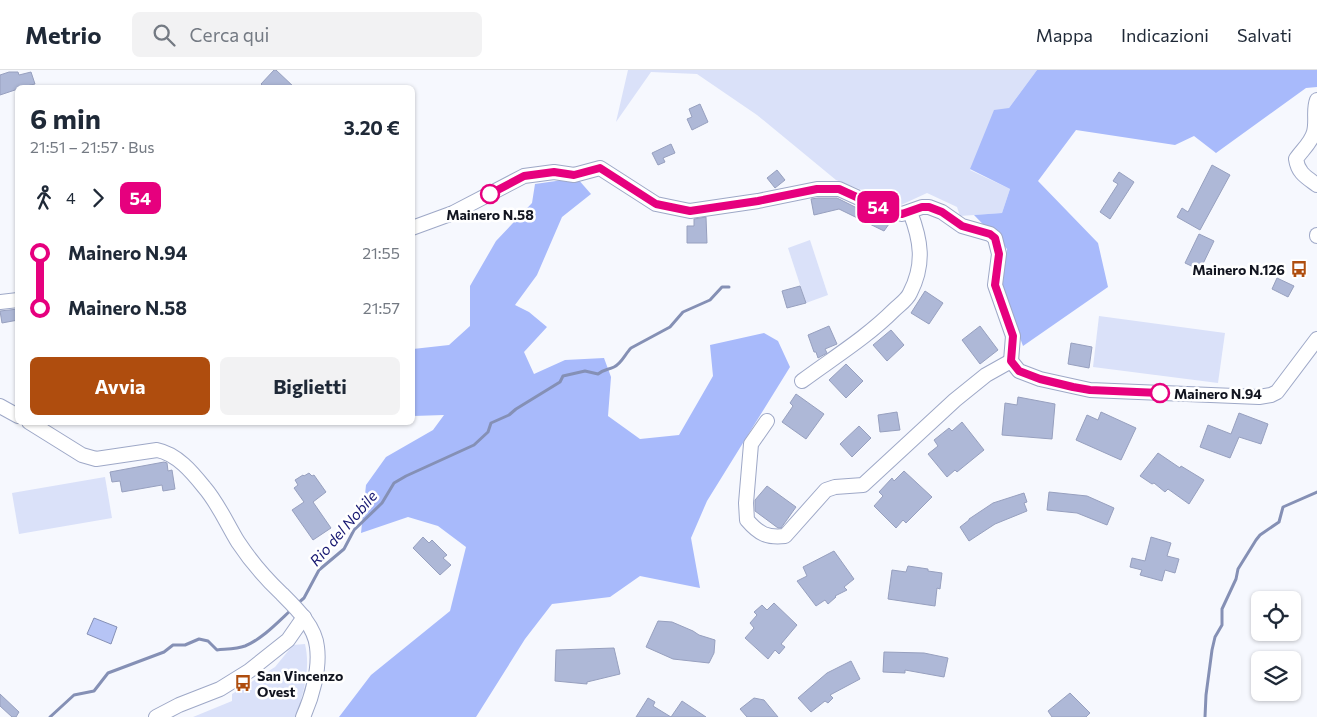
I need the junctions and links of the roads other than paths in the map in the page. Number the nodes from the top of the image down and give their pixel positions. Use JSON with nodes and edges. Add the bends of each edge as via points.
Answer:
{"nodes":[{"id":1,"x":1317,"y":100,"type":"edge"},
{"id":2,"x":1317,"y":185,"type":"edge"},
{"id":3,"x":910,"y":212,"type":"junction"},
{"id":4,"x":415,"y":227,"type":"edge"},
{"id":5,"x":15,"y":300,"type":"edge"},
{"id":6,"x":0,"y":302,"type":"edge"},
{"id":7,"x":1317,"y":339,"type":"edge"},
{"id":8,"x":1011,"y":361,"type":"junction"},
{"id":9,"x":802,"y":381,"type":"dead end"},
{"id":10,"x":0,"y":406,"type":"edge"},
{"id":11,"x":15,"y":414,"type":"edge"},
{"id":12,"x":767,"y":421,"type":"dead end"},
{"id":13,"x":33,"y":425,"type":"edge"},
{"id":14,"x":298,"y":610,"type":"junction"},
{"id":15,"x":156,"y":717,"type":"edge"},
{"id":16,"x":303,"y":717,"type":"edge"}],
"edges":[{"from":1,"to":2,"type":"street","via":[[1314,131],[1296,159],[1300,173]]},
{"from":3,"to":4,"type":"street","via":[[902,214],[885,210],[839,189],[817,189],[690,211],[656,204],[600,168],[574,175],[554,172],[524,176],[453,213]]},
{"from":3,"to":8,"type":"street","via":[[929,207],[962,226],[995,238],[999,254],[995,285],[1013,336]]},
{"from":3,"to":9,"type":"street","via":[[920,250],[917,275],[909,295],[879,324]]},
{"from":5,"to":6,"type":"street"},
{"from":7,"to":8,"type":"street","via":[[1277,392],[1259,397],[1090,390],[1040,379],[1019,371]]},
{"from":8,"to":12,"type":"street","via":[[986,375],[963,394],[863,484],[826,490],[785,536],[763,535],[747,520],[751,444]]},
{"from":10,"to":11,"type":"street"},
{"from":13,"to":14,"type":"street","via":[[82,455],[96,458],[157,450],[179,460],[205,488],[239,543],[263,574]]},
{"from":14,"to":15,"type":"street","via":[[288,640],[249,672],[220,689]]},
{"from":14,"to":16,"type":"street","via":[[317,646],[317,669]]}]}
